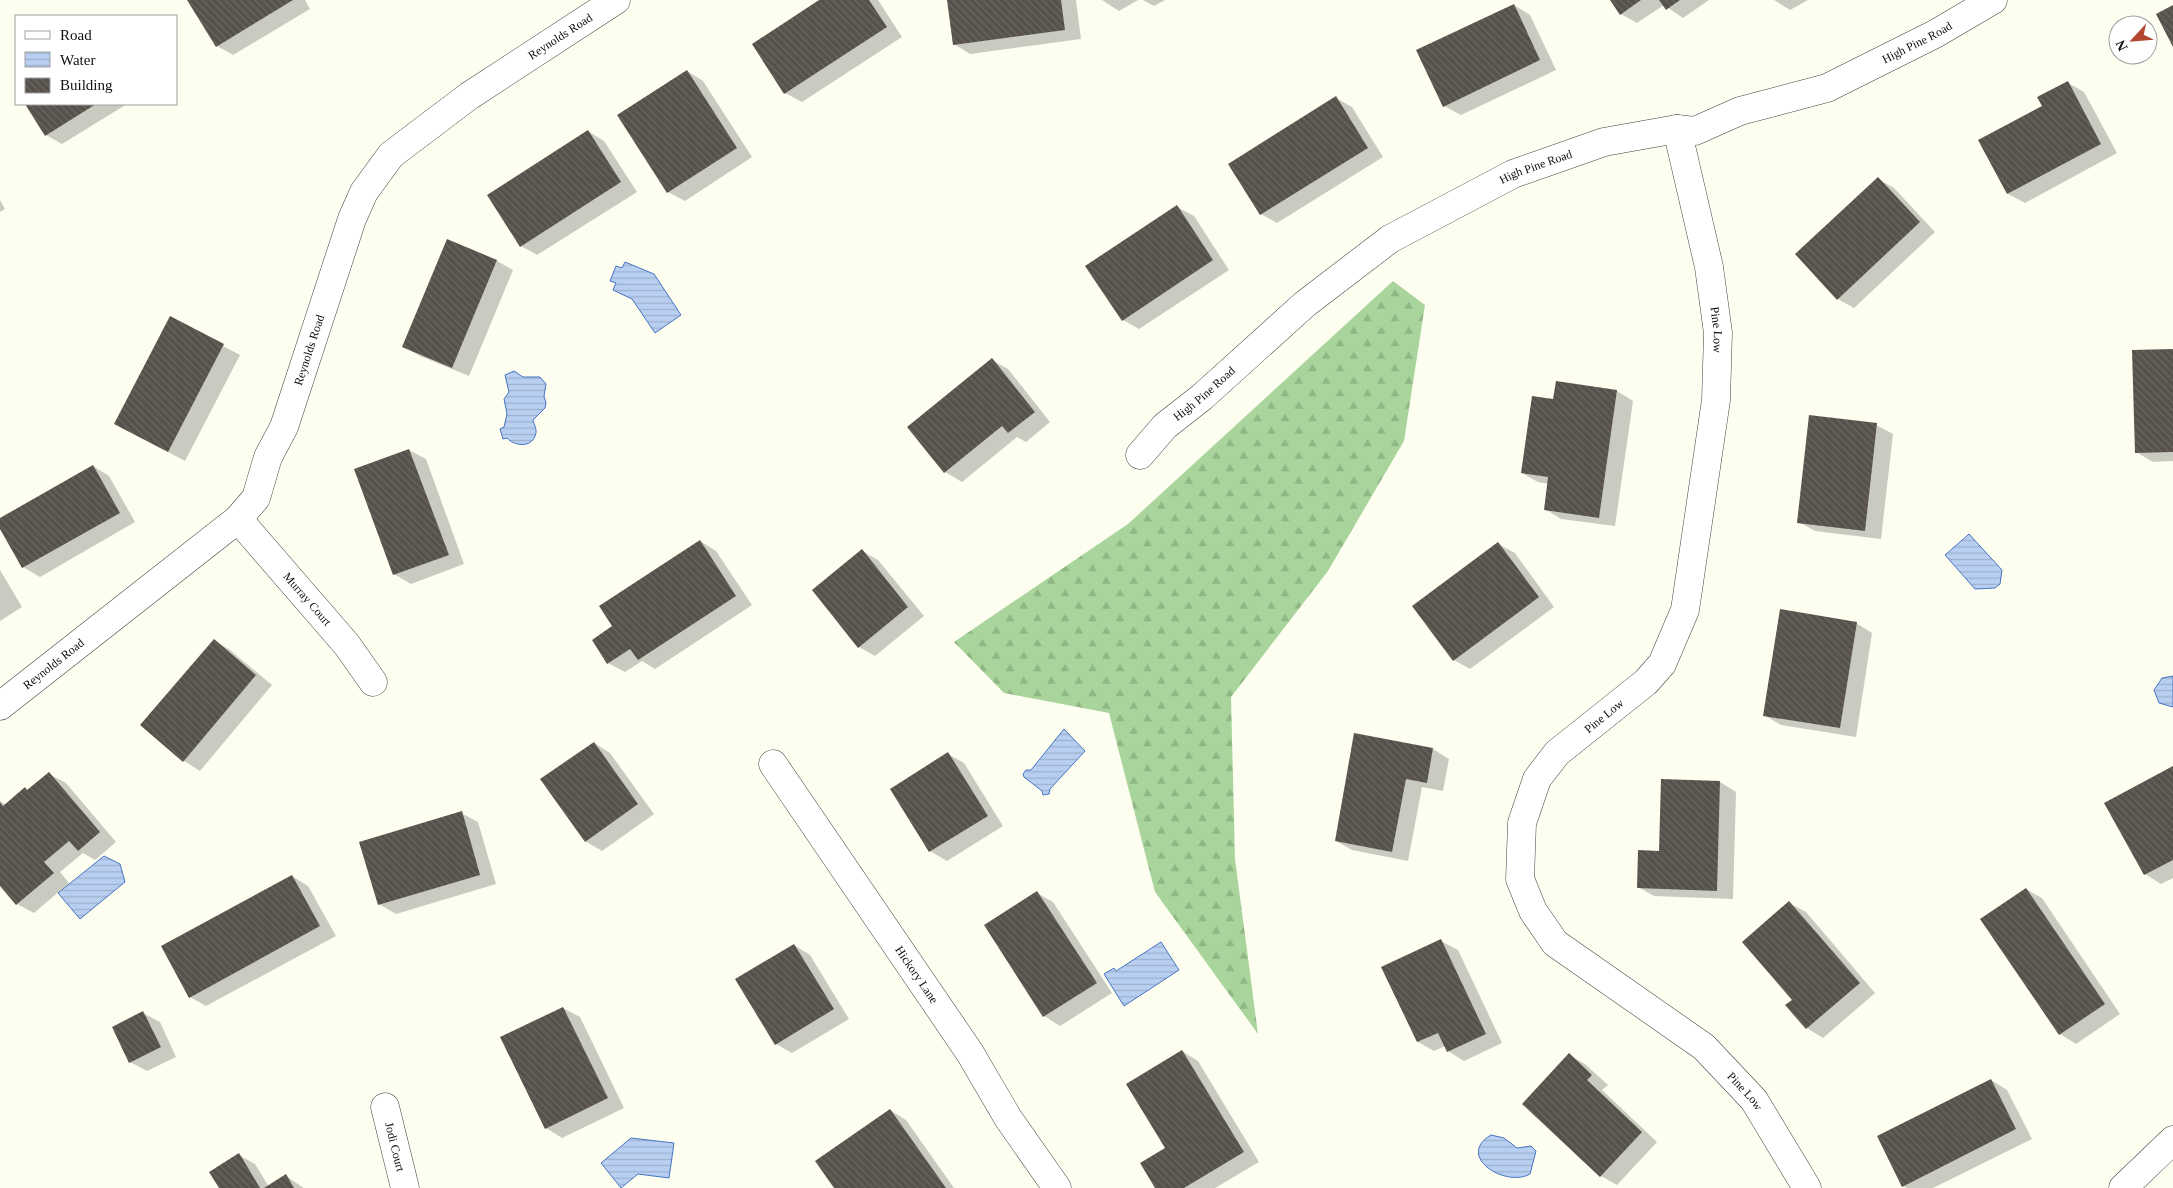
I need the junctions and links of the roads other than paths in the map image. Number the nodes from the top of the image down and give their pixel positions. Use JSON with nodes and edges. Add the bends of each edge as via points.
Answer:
{"nodes":[{"id":1,"x":616,"y":0,"type":"edge"},
{"id":2,"x":1993,"y":0,"type":"edge"},
{"id":3,"x":1676,"y":129,"type":"junction"},
{"id":4,"x":1140,"y":455,"type":"dead end"},
{"id":5,"x":238,"y":519,"type":"junction"},
{"id":6,"x":374,"y":682,"type":"dead end"},
{"id":7,"x":0,"y":706,"type":"edge"},
{"id":8,"x":773,"y":764,"type":"dead end"},
{"id":9,"x":385,"y":1107,"type":"dead end"},
{"id":10,"x":2173,"y":1140,"type":"edge"},
{"id":11,"x":405,"y":1188,"type":"edge"},
{"id":12,"x":1057,"y":1188,"type":"edge"},
{"id":13,"x":1807,"y":1188,"type":"edge"},
{"id":14,"x":2123,"y":1188,"type":"edge"}],
"edges":[{"from":1,"to":5,"type":"street","name":"Reynolds Road","via":[[469,96],[391,155],[364,192],[284,426],[268,457],[256,498]]},
{"from":2,"to":3,"type":"street","name":"High Pine Road","via":[[1935,34],[1827,88],[1740,111],[1695,131]]},
{"from":3,"to":4,"type":"street","name":"High Pine Road","via":[[1604,142],[1513,174],[1390,239],[1305,304],[1165,426]]},
{"from":3,"to":13,"type":"street","name":"Pine Low","via":[[1709,267],[1718,333],[1716,400],[1685,610],[1662,664],[1646,682],[1557,754],[1537,779],[1522,823],[1520,879],[1532,911],[1555,943],[1704,1047],[1754,1100]]},
{"from":5,"to":6,"type":"street","name":"Murray Court","via":[[347,645]]},
{"from":5,"to":7,"type":"street","name":"Reynolds Road"},
{"from":8,"to":12,"type":"street","name":"Hickory Lane","via":[[970,1052],[1008,1118]]},
{"from":9,"to":11,"type":"street","name":"Jodi Court"},
{"from":10,"to":14,"type":"street"}]}
